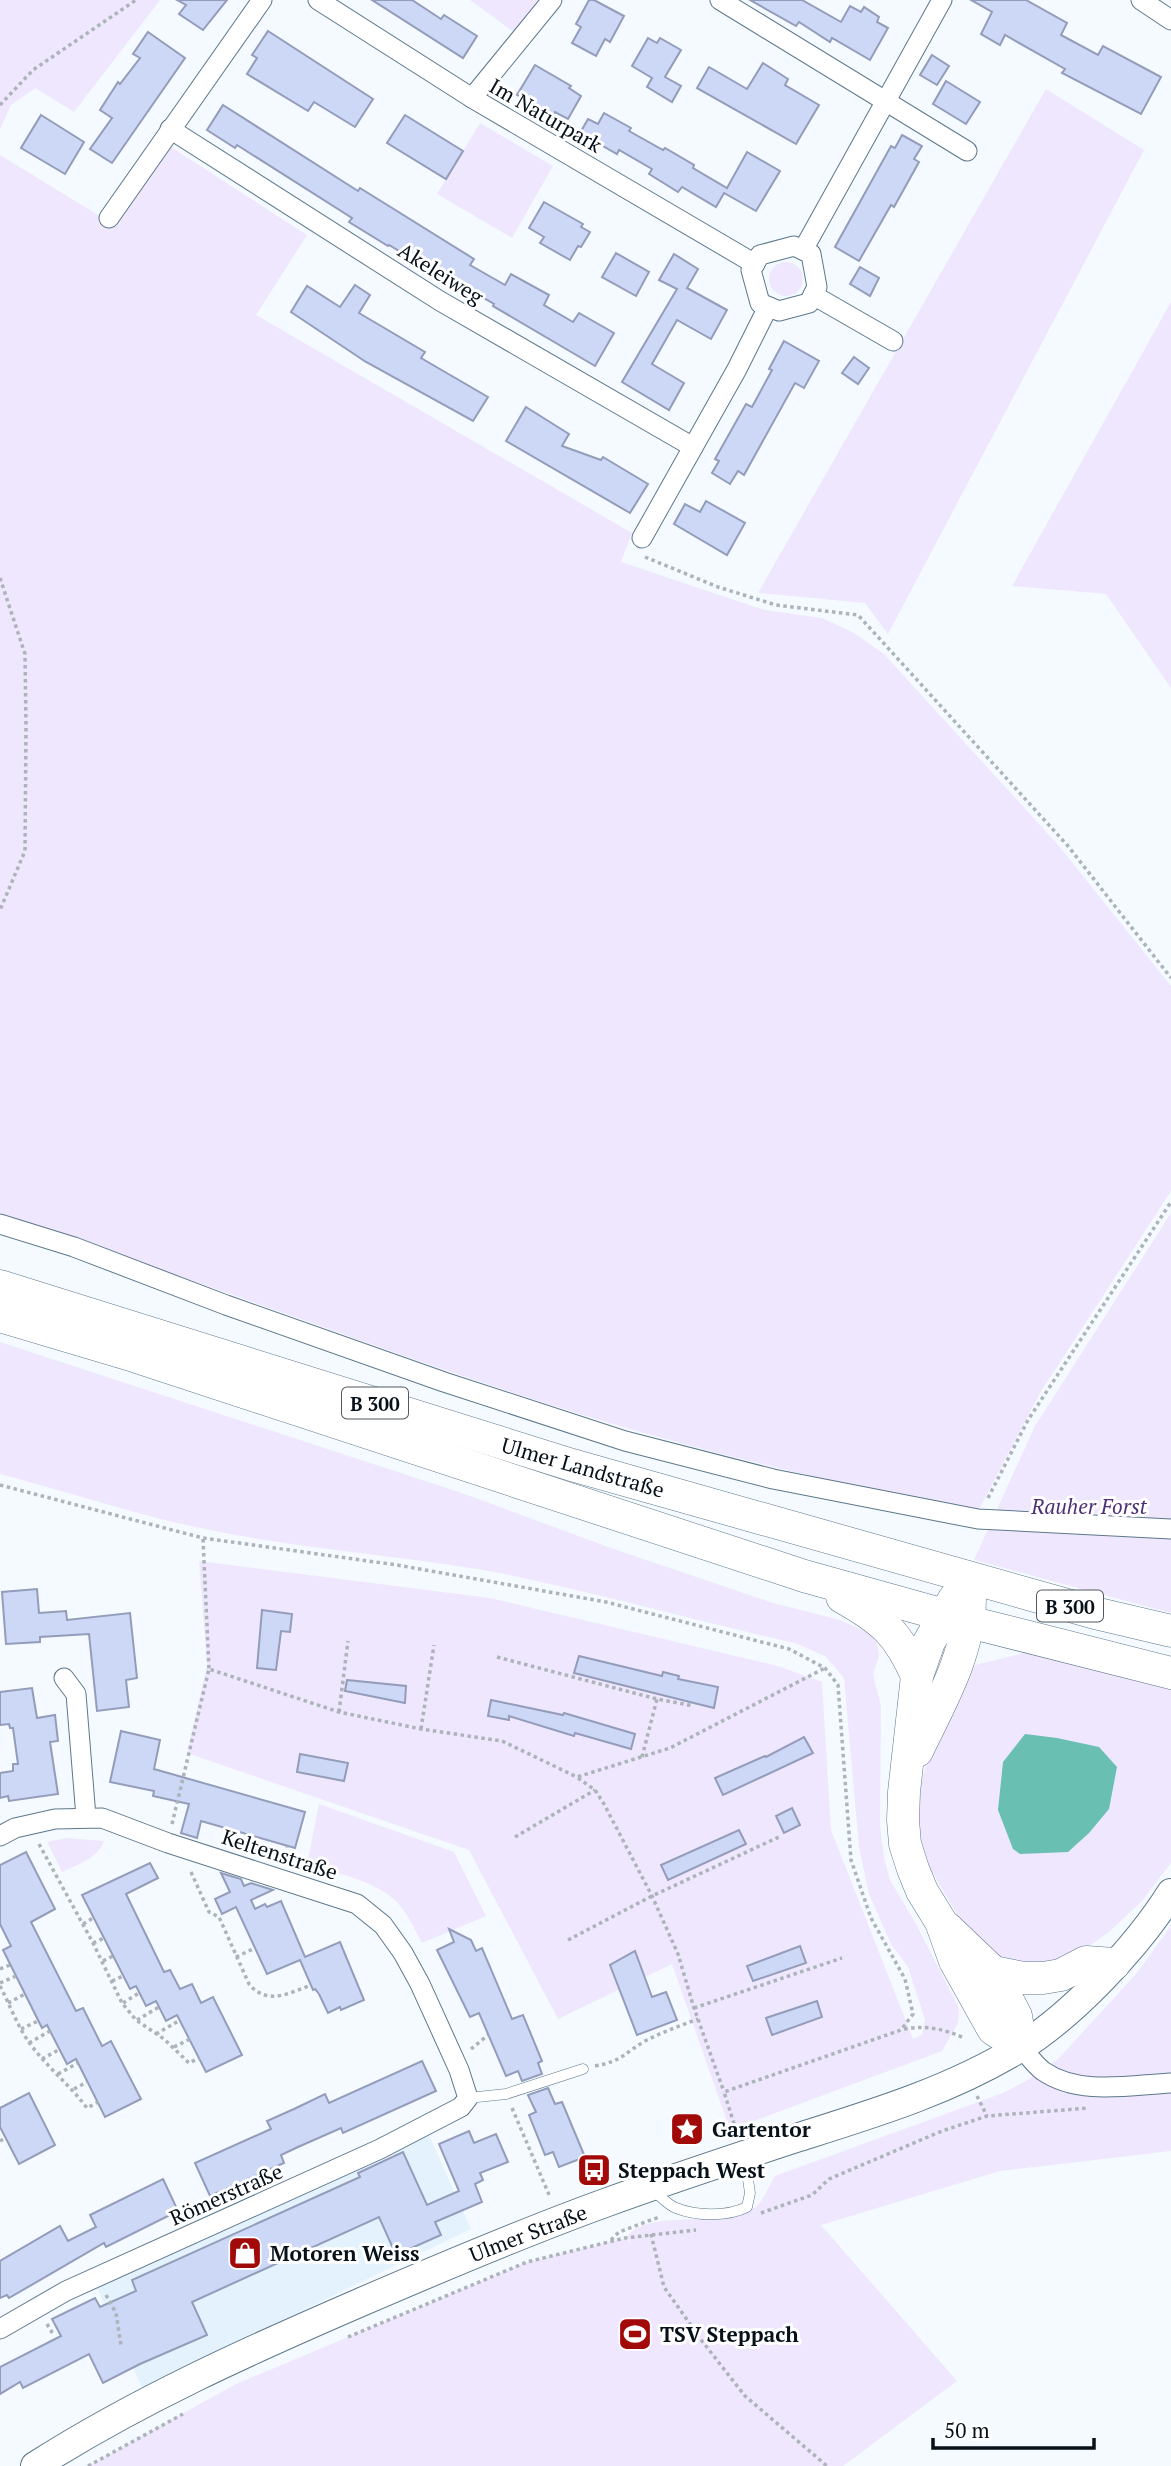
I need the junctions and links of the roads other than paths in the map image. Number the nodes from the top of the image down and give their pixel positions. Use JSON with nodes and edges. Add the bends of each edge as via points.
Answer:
{"nodes":[{"id":1,"x":262,"y":0,"type":"edge"},
{"id":2,"x":318,"y":0,"type":"edge"},
{"id":3,"x":552,"y":0,"type":"edge"},
{"id":4,"x":720,"y":0,"type":"edge"},
{"id":5,"x":942,"y":0,"type":"edge"},
{"id":6,"x":1141,"y":0,"type":"edge"},
{"id":7,"x":1171,"y":19,"type":"edge"},
{"id":8,"x":472,"y":98,"type":"junction"},
{"id":9,"x":885,"y":101,"type":"junction"},
{"id":10,"x":170,"y":129,"type":"junction"},
{"id":11,"x":967,"y":151,"type":"dead end"},
{"id":12,"x":109,"y":218,"type":"dead end"},
{"id":13,"x":803,"y":250,"type":"junction"},
{"id":14,"x":755,"y":264,"type":"junction"},
{"id":15,"x":813,"y":295,"type":"junction"},
{"id":16,"x":768,"y":307,"type":"junction"},
{"id":17,"x":893,"y":341,"type":"dead end"},
{"id":18,"x":694,"y":447,"type":"junction"},
{"id":19,"x":642,"y":538,"type":"road end"},
{"id":20,"x":0,"y":1224,"type":"edge"},
{"id":21,"x":0,"y":1286,"type":"edge"},
{"id":22,"x":0,"y":1316,"type":"edge"},
{"id":23,"x":1171,"y":1530,"type":"edge"},
{"id":24,"x":804,"y":1576,"type":"junction"},
{"id":25,"x":969,"y":1577,"type":"junction"},
{"id":26,"x":956,"y":1618,"type":"junction"},
{"id":27,"x":1171,"y":1631,"type":"edge"},
{"id":28,"x":1171,"y":1673,"type":"edge"},
{"id":29,"x":917,"y":1676,"type":"junction"},
{"id":30,"x":64,"y":1678,"type":"dead end"},
{"id":31,"x":908,"y":1768,"type":"junction"},
{"id":32,"x":86,"y":1817,"type":"junction"},
{"id":33,"x":0,"y":1836,"type":"edge"},
{"id":34,"x":1171,"y":1893,"type":"edge"},
{"id":35,"x":941,"y":1922,"type":"junction"},
{"id":36,"x":1114,"y":1964,"type":"junction"},
{"id":37,"x":993,"y":1972,"type":"junction"},
{"id":38,"x":1027,"y":2054,"type":"junction"},
{"id":39,"x":583,"y":2069,"type":"road end"},
{"id":40,"x":1171,"y":2083,"type":"edge"},
{"id":41,"x":468,"y":2098,"type":"junction"},
{"id":42,"x":745,"y":2155,"type":"junction"},
{"id":43,"x":650,"y":2189,"type":"junction"},
{"id":44,"x":0,"y":2329,"type":"edge"},
{"id":45,"x":35,"y":2466,"type":"edge"}],
"edges":[{"from":1,"to":10,"type":"street"},
{"from":2,"to":8,"type":"street","name":"Im Naturpark"},
{"from":3,"to":8,"type":"street"},
{"from":4,"to":9,"type":"street"},
{"from":5,"to":9,"type":"street"},
{"from":6,"to":7,"type":"street"},
{"from":8,"to":14,"type":"street","name":"Im Naturpark"},
{"from":9,"to":11,"type":"street"},
{"from":9,"to":13,"type":"street"},
{"from":10,"to":12,"type":"street"},
{"from":10,"to":18,"type":"street","name":"Akeleiweg","via":[[440,301]]},
{"from":13,"to":14,"type":"street","via":[[794,246],[771,251],[760,255]]},
{"from":13,"to":15,"type":"street","via":[[811,254],[817,287]]},
{"from":14,"to":16,"type":"street","via":[[751,270],[760,303]]},
{"from":15,"to":16,"type":"street","via":[[809,303],[779,311]]},
{"from":15,"to":17,"type":"street"},
{"from":16,"to":18,"type":"street"},
{"from":18,"to":19,"type":"street"},
{"from":20,"to":23,"type":"street","via":[[444,1382],[625,1441],[773,1479],[978,1519]]},
{"from":21,"to":25,"type":"main road","name":"Ulmer Landstraße","number":"B 300","via":[[572,1465]]},
{"from":22,"to":24,"type":"main road","name":"Ulmer Landstraße","number":"B 300"},
{"from":24,"to":26,"type":"main road","name":"Ulmer Landstraße","number":"B 300"},
{"from":24,"to":29,"type":"main road","via":[[875,1616],[894,1634]]},
{"from":25,"to":26,"type":"main road"},
{"from":25,"to":27,"type":"main road","name":"Ulmer Landstraße","number":"B 300"},
{"from":26,"to":28,"type":"main road","name":"Ulmer Landstraße","number":"B 300"},
{"from":26,"to":29,"type":"main road","via":[[929,1642]]},
{"from":26,"to":31,"type":"main road","via":[[958,1665]]},
{"from":29,"to":31,"type":"main road"},
{"from":30,"to":32,"type":"street","via":[[76,1694]]},
{"from":31,"to":35,"type":"main road","via":[[905,1844],[922,1891]]},
{"from":32,"to":33,"type":"street","name":"Keltenstraße","via":[[29,1824]]},
{"from":32,"to":41,"type":"street","name":"Keltenstraße","via":[[102,1818],[358,1904],[383,1924],[403,1953]]},
{"from":34,"to":36,"type":"street","name":"Ulmer Straße"},
{"from":35,"to":37,"type":"main road"},
{"from":35,"to":38,"type":"main road","via":[[955,1961],[993,2029]]},
{"from":36,"to":37,"type":"main road","via":[[1086,1962],[1061,1975],[1042,1978]]},
{"from":36,"to":38,"type":"street","name":"Ulmer Straße"},
{"from":37,"to":38,"type":"main road","via":[[1016,2016]]},
{"from":38,"to":40,"type":"street","via":[[1042,2070],[1064,2082],[1091,2087]]},
{"from":38,"to":42,"type":"street","name":"Ulmer Straße","via":[[890,2108]]},
{"from":39,"to":41,"type":"lane","name":"Römerstraße","via":[[506,2094]]},
{"from":41,"to":44,"type":"street","name":"Römerstraße","via":[[461,2107],[380,2149],[66,2291]]},
{"from":42,"to":43,"type":"street","name":"Ulmer Straße"},
{"from":42,"to":43,"type":"lane","via":[[749,2200],[747,2207],[737,2212],[674,2207]]},
{"from":43,"to":45,"type":"street","name":"Ulmer Straße","via":[[465,2258],[247,2351],[148,2400]]}]}
